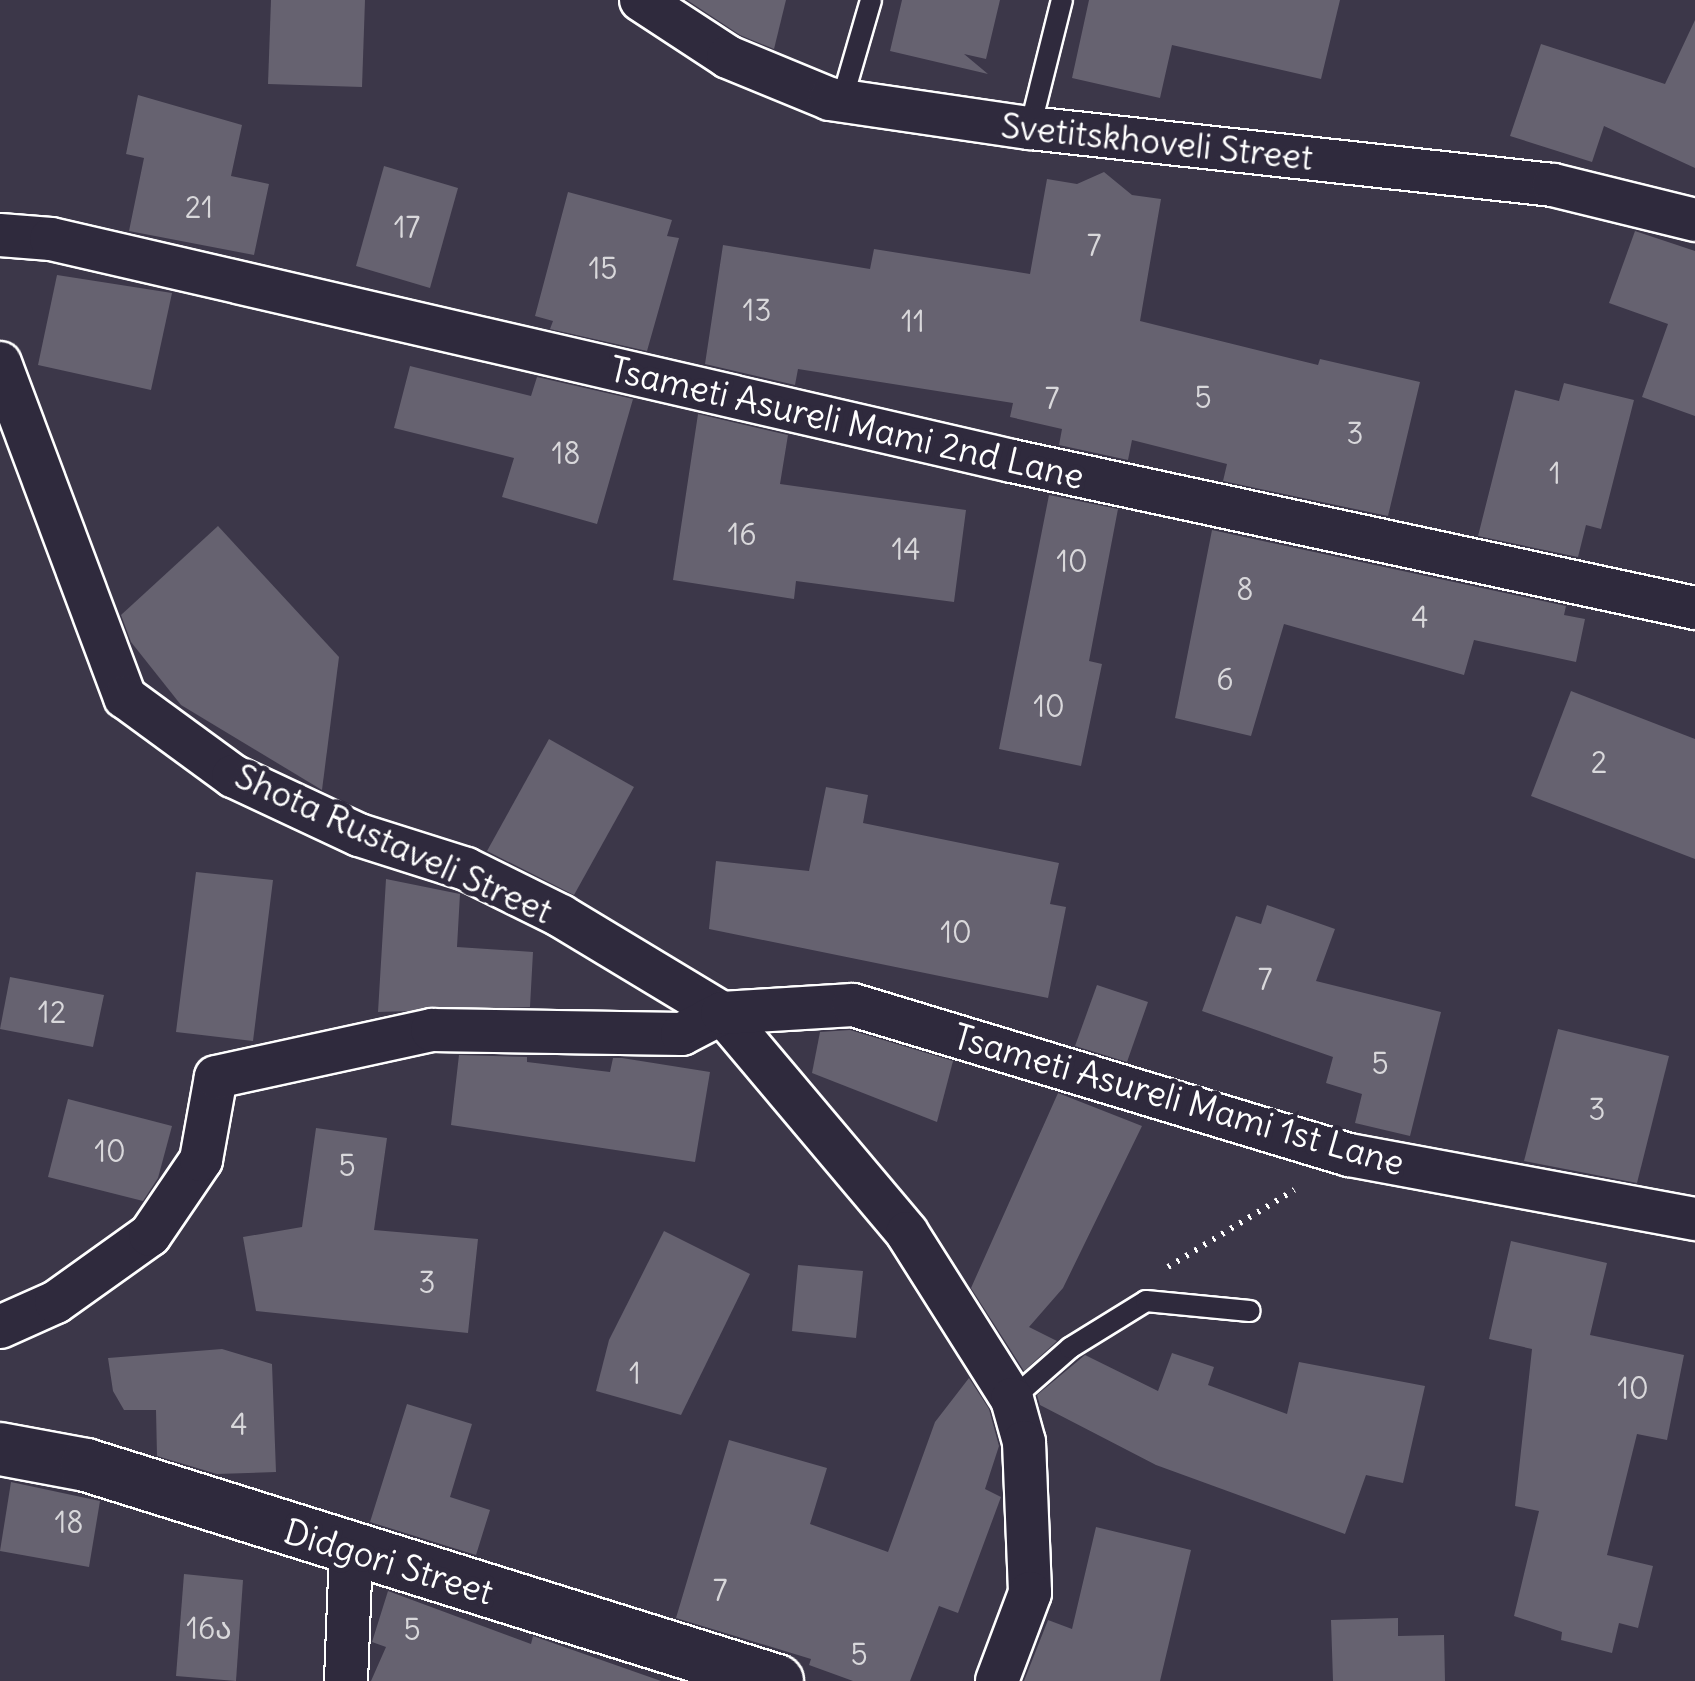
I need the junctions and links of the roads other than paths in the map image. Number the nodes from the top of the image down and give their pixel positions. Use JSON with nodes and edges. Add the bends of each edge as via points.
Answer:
{"nodes":[{"id":1,"x":641,"y":0,"type":"edge"},
{"id":2,"x":870,"y":0,"type":"edge"},
{"id":3,"x":1062,"y":0,"type":"edge"},
{"id":4,"x":842,"y":100,"type":"junction"},
{"id":5,"x":1030,"y":128,"type":"junction"},
{"id":6,"x":1695,"y":220,"type":"edge"},
{"id":7,"x":0,"y":235,"type":"edge"},
{"id":8,"x":0,"y":363,"type":"edge"},
{"id":9,"x":1695,"y":608,"type":"edge"},
{"id":10,"x":722,"y":1013,"type":"junction"},
{"id":11,"x":1695,"y":1219,"type":"edge"},
{"id":12,"x":1250,"y":1311,"type":"dead end"},
{"id":13,"x":0,"y":1327,"type":"edge"},
{"id":14,"x":1012,"y":1399,"type":"junction"},
{"id":15,"x":0,"y":1449,"type":"edge"},
{"id":16,"x":351,"y":1551,"type":"junction"},
{"id":17,"x":346,"y":1681,"type":"edge"},
{"id":18,"x":777,"y":1681,"type":"edge"},
{"id":19,"x":997,"y":1681,"type":"edge"}],
"edges":[{"from":1,"to":4,"type":"street","name":"Svetitskhoveli Street","via":[[728,57]]},
{"from":2,"to":4,"type":"lane"},
{"from":3,"to":5,"type":"lane"},
{"from":4,"to":5,"type":"street","name":"Svetitskhoveli Street"},
{"from":5,"to":6,"type":"street","name":"Svetitskhoveli Street","via":[[1552,185]]},
{"from":7,"to":9,"type":"street","name":"Tsameti Asureli Mami 2nd Lane","via":[[51,240],[993,457]]},
{"from":8,"to":10,"type":"street","name":"Shota Rustaveli Street","via":[[125,696],[233,776],[359,835],[482,877]]},
{"from":10,"to":11,"type":"street","name":"Tsameti Asureli Mami 1st Lane","via":[[853,1005],[1362,1157]]},
{"from":10,"to":13,"type":"street","via":[[682,1034],[432,1030],[216,1077],[202,1160],[150,1235],[56,1302]]},
{"from":10,"to":14,"type":"street","name":"Shota Rustaveli Street","via":[[907,1232]]},
{"from":12,"to":14,"type":"lane","via":[[1146,1301],[1070,1348]]},
{"from":14,"to":19,"type":"street","name":"Shota Rustaveli Street","via":[[1024,1442],[1030,1592]]},
{"from":15,"to":16,"type":"street","name":"Didgori Street","via":[[86,1465]]},
{"from":16,"to":17,"type":"street"},
{"from":16,"to":18,"type":"street","name":"Didgori Street"}]}
